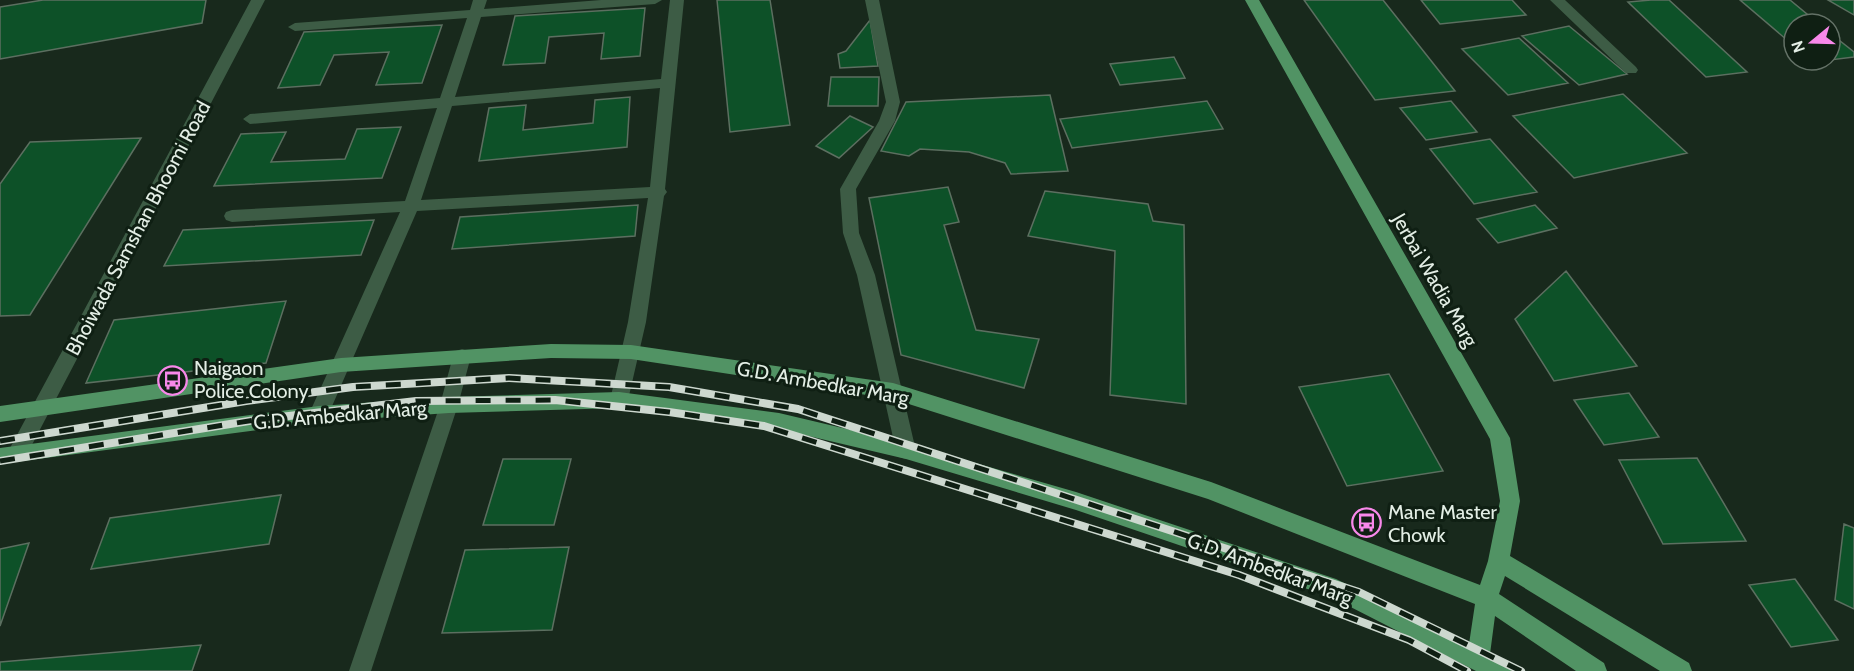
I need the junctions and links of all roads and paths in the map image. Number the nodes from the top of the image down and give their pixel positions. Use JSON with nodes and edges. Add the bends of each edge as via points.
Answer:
{"nodes":[{"id":1,"x":258,"y":0,"type":"edge"},
{"id":2,"x":655,"y":0,"type":"edge"},
{"id":3,"x":677,"y":0,"type":"edge"},
{"id":4,"x":872,"y":0,"type":"edge"},
{"id":5,"x":1252,"y":0,"type":"edge"},
{"id":6,"x":1557,"y":0,"type":"edge"},
{"id":7,"x":478,"y":7,"type":"edge"},
{"id":8,"x":295,"y":27,"type":"dead end"},
{"id":9,"x":1631,"y":70,"type":"dead end"},
{"id":10,"x":668,"y":83,"type":"junction"},
{"id":11,"x":446,"y":100,"type":"junction"},
{"id":12,"x":250,"y":119,"type":"dead end"},
{"id":13,"x":658,"y":192,"type":"junction"},
{"id":14,"x":411,"y":206,"type":"junction"},
{"id":15,"x":232,"y":216,"type":"dead end"},
{"id":16,"x":631,"y":352,"type":"junction"},
{"id":17,"x":462,"y":356,"type":"junction"},
{"id":18,"x":341,"y":365,"type":"junction"},
{"id":19,"x":893,"y":391,"type":"junction"},
{"id":20,"x":618,"y":400,"type":"junction"},
{"id":21,"x":449,"y":405,"type":"junction"},
{"id":22,"x":43,"y":407,"type":"junction"},
{"id":23,"x":0,"y":414,"type":"edge"},
{"id":24,"x":319,"y":414,"type":"junction"},
{"id":25,"x":906,"y":451,"type":"junction"},
{"id":26,"x":8,"y":455,"type":"edge"},
{"id":27,"x":1499,"y":561,"type":"junction"},
{"id":28,"x":1487,"y":598,"type":"junction"},
{"id":29,"x":1478,"y":660,"type":"junction"},
{"id":30,"x":360,"y":671,"type":"edge"},
{"id":31,"x":1500,"y":671,"type":"edge"},
{"id":32,"x":1596,"y":671,"type":"edge"},
{"id":33,"x":1681,"y":671,"type":"edge"}],
"edges":[{"from":1,"to":22,"type":"street","name":"Bhoiwada Samshan Bhoomi Road"},
{"from":2,"to":7,"type":"street"},
{"from":3,"to":10,"type":"street"},
{"from":4,"to":19,"type":"street","via":[[893,102],[887,121],[848,189],[851,233],[866,275]]},
{"from":5,"to":27,"type":"main road","name":"Jerbai Wadia Marg","via":[[1500,438],[1510,501]]},
{"from":6,"to":9,"type":"street"},
{"from":7,"to":8,"type":"street"},
{"from":7,"to":11,"type":"street"},
{"from":10,"to":11,"type":"street"},
{"from":10,"to":13,"type":"street"},
{"from":11,"to":12,"type":"street"},
{"from":11,"to":14,"type":"street"},
{"from":13,"to":14,"type":"street"},
{"from":13,"to":16,"type":"street"},
{"from":14,"to":15,"type":"street"},
{"from":14,"to":18,"type":"street"},
{"from":16,"to":17,"type":"main road","name":"G.D. Ambedkar Marg"},
{"from":16,"to":19,"type":"main road","name":"G.D. Ambedkar Marg"},
{"from":16,"to":20,"type":"street"},
{"from":17,"to":18,"type":"main road","name":"G.D. Ambedkar Marg"},
{"from":17,"to":21,"type":"street"},
{"from":18,"to":22,"type":"main road","name":"G.D. Ambedkar Marg"},
{"from":18,"to":24,"type":"street"},
{"from":19,"to":25,"type":"street"},
{"from":19,"to":28,"type":"main road","name":"G.D. Ambedkar Marg","via":[[1211,491]]},
{"from":20,"to":21,"type":"main road","name":"G.D. Ambedkar Marg"},
{"from":20,"to":25,"type":"main road","name":"G.D. Ambedkar Marg","via":[[779,421]]},
{"from":21,"to":24,"type":"main road","name":"G.D. Ambedkar Marg"},
{"from":21,"to":30,"type":"street"},
{"from":22,"to":23,"type":"main road","name":"G.D. Ambedkar Marg"},
{"from":22,"to":26,"type":"street","name":"Bhoiwada Samshan Bhoomi Road"},
{"from":24,"to":26,"type":"main road","name":"G.D. Ambedkar Marg"},
{"from":25,"to":29,"type":"main road","name":"G.D. Ambedkar Marg","via":[[1076,501],[1336,590]]},
{"from":27,"to":28,"type":"main road","name":"Jerbai Wadia Marg"},
{"from":27,"to":33,"type":"main road"},
{"from":28,"to":29,"type":"main road","name":"Jerbai Wadia Marg"},
{"from":28,"to":32,"type":"main road","name":"G.D. Ambedkar Marg"},
{"from":29,"to":31,"type":"main road","name":"G.D. Ambedkar Marg"}]}
